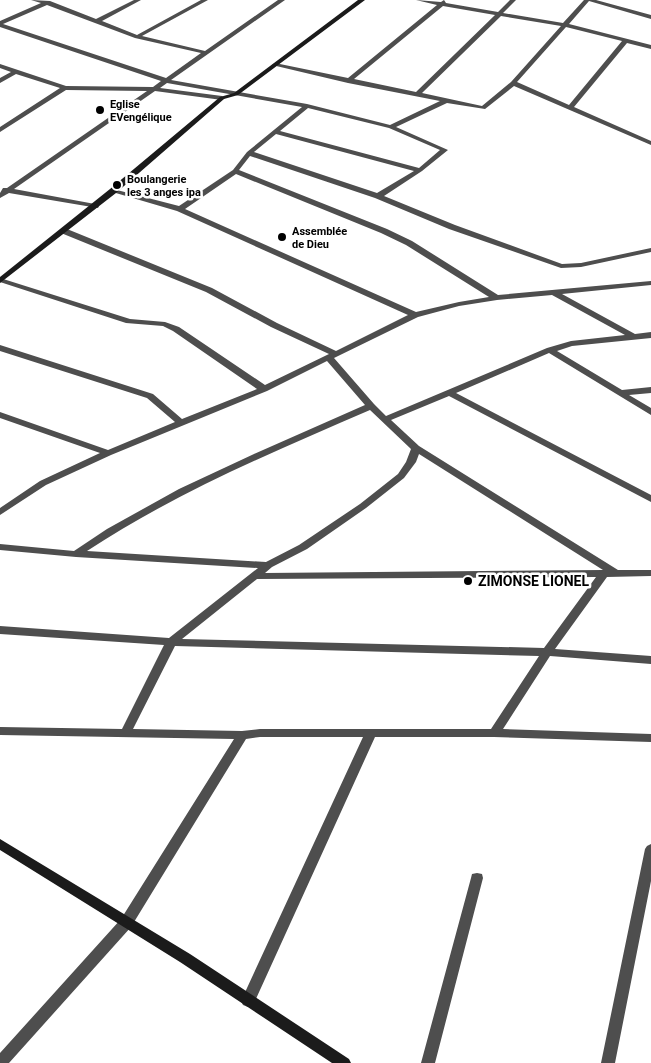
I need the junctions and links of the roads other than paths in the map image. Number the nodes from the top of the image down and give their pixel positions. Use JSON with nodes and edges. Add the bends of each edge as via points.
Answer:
{"nodes":[{"id":1,"x":34,"y":0,"type":"edge"},
{"id":2,"x":138,"y":0,"type":"edge"},
{"id":3,"x":205,"y":0,"type":"edge"},
{"id":4,"x":282,"y":0,"type":"edge"},
{"id":5,"x":362,"y":0,"type":"edge"},
{"id":6,"x":419,"y":0,"type":"edge"},
{"id":7,"x":513,"y":0,"type":"edge"},
{"id":8,"x":589,"y":0,"type":"edge"},
{"id":9,"x":51,"y":1,"type":"edge"},
{"id":10,"x":443,"y":2,"type":"edge"},
{"id":11,"x":501,"y":14,"type":"junction"},
{"id":12,"x":651,"y":17,"type":"edge"},
{"id":13,"x":96,"y":22,"type":"junction"},
{"id":14,"x":0,"y":24,"type":"edge"},
{"id":15,"x":566,"y":25,"type":"junction"},
{"id":16,"x":137,"y":38,"type":"junction"},
{"id":17,"x":626,"y":40,"type":"junction"},
{"id":18,"x":651,"y":47,"type":"edge"},
{"id":19,"x":207,"y":53,"type":"junction"},
{"id":20,"x":275,"y":65,"type":"junction"},
{"id":21,"x":0,"y":66,"type":"edge"},
{"id":22,"x":16,"y":71,"type":"junction"},
{"id":23,"x":168,"y":81,"type":"junction"},
{"id":24,"x":348,"y":81,"type":"junction"},
{"id":25,"x":0,"y":82,"type":"edge"},
{"id":26,"x":512,"y":83,"type":"junction"},
{"id":27,"x":65,"y":88,"type":"junction"},
{"id":28,"x":154,"y":88,"type":"junction"},
{"id":29,"x":236,"y":94,"type":"junction"},
{"id":30,"x":416,"y":95,"type":"junction"},
{"id":31,"x":222,"y":98,"type":"junction"},
{"id":32,"x":445,"y":101,"type":"junction"},
{"id":33,"x":307,"y":106,"type":"junction"},
{"id":34,"x":570,"y":108,"type":"junction"},
{"id":35,"x":391,"y":127,"type":"junction"},
{"id":36,"x":0,"y":130,"type":"edge"},
{"id":37,"x":275,"y":132,"type":"junction"},
{"id":38,"x":651,"y":143,"type":"edge"},
{"id":39,"x":249,"y":153,"type":"junction"},
{"id":40,"x":420,"y":170,"type":"junction"},
{"id":41,"x":235,"y":171,"type":"junction"},
{"id":42,"x":4,"y":190,"type":"edge"},
{"id":43,"x":113,"y":191,"type":"junction"},
{"id":44,"x":0,"y":196,"type":"edge"},
{"id":45,"x":378,"y":196,"type":"junction"},
{"id":46,"x":95,"y":206,"type":"junction"},
{"id":47,"x":180,"y":209,"type":"junction"},
{"id":48,"x":64,"y":231,"type":"junction"},
{"id":49,"x":651,"y":250,"type":"edge"},
{"id":50,"x":1,"y":281,"type":"edge"},
{"id":51,"x":651,"y":284,"type":"edge"},
{"id":52,"x":554,"y":292,"type":"junction"},
{"id":53,"x":497,"y":298,"type":"junction"},
{"id":54,"x":415,"y":315,"type":"junction"},
{"id":55,"x":651,"y":335,"type":"edge"},
{"id":56,"x":634,"y":337,"type":"junction"},
{"id":57,"x":0,"y":348,"type":"edge"},
{"id":58,"x":550,"y":350,"type":"junction"},
{"id":59,"x":333,"y":356,"type":"junction"},
{"id":60,"x":264,"y":389,"type":"junction"},
{"id":61,"x":651,"y":390,"type":"edge"},
{"id":62,"x":448,"y":392,"type":"junction"},
{"id":63,"x":620,"y":393,"type":"junction"},
{"id":64,"x":370,"y":406,"type":"junction"},
{"id":65,"x":651,"y":412,"type":"edge"},
{"id":66,"x":0,"y":415,"type":"edge"},
{"id":67,"x":386,"y":419,"type":"junction"},
{"id":68,"x":180,"y":423,"type":"junction"},
{"id":69,"x":416,"y":448,"type":"junction"},
{"id":70,"x":108,"y":453,"type":"junction"},
{"id":71,"x":651,"y":499,"type":"edge"},
{"id":72,"x":0,"y":512,"type":"edge"},
{"id":73,"x":0,"y":547,"type":"edge"},
{"id":74,"x":76,"y":554,"type":"junction"},
{"id":75,"x":268,"y":565,"type":"junction"},
{"id":76,"x":609,"y":573,"type":"junction"},
{"id":77,"x":651,"y":573,"type":"edge"},
{"id":78,"x":255,"y":576,"type":"junction"},
{"id":79,"x":0,"y":630,"type":"edge"},
{"id":80,"x":171,"y":642,"type":"junction"},
{"id":81,"x":547,"y":652,"type":"junction"},
{"id":82,"x":651,"y":660,"type":"edge"},
{"id":83,"x":0,"y":731,"type":"edge"},
{"id":84,"x":371,"y":733,"type":"junction"},
{"id":85,"x":494,"y":733,"type":"junction"},
{"id":86,"x":125,"y":734,"type":"junction"},
{"id":87,"x":242,"y":735,"type":"junction"},
{"id":88,"x":651,"y":738,"type":"edge"},
{"id":89,"x":0,"y":844,"type":"edge"},
{"id":90,"x":651,"y":849,"type":"edge"},
{"id":91,"x":477,"y":878,"type":"dead end"},
{"id":92,"x":126,"y":923,"type":"junction"},
{"id":93,"x":248,"y":1001,"type":"junction"},
{"id":94,"x":0,"y":1063,"type":"edge"},
{"id":95,"x":344,"y":1063,"type":"edge"},
{"id":96,"x":428,"y":1063,"type":"edge"},
{"id":97,"x":608,"y":1063,"type":"edge"}],
"edges":[{"from":1,"to":9,"type":"street"},
{"from":2,"to":13,"type":"street"},
{"from":3,"to":16,"type":"street"},
{"from":4,"to":19,"type":"street"},
{"from":5,"to":20,"type":"main road"},
{"from":6,"to":10,"type":"street"},
{"from":7,"to":11,"type":"street"},
{"from":8,"to":12,"type":"street"},
{"from":8,"to":15,"type":"street"},
{"from":9,"to":13,"type":"street"},
{"from":9,"to":14,"type":"street"},
{"from":10,"to":11,"type":"street"},
{"from":10,"to":24,"type":"street"},
{"from":11,"to":15,"type":"street"},
{"from":11,"to":30,"type":"street"},
{"from":13,"to":16,"type":"street"},
{"from":14,"to":23,"type":"street"},
{"from":15,"to":17,"type":"street"},
{"from":15,"to":26,"type":"street"},
{"from":16,"to":19,"type":"street"},
{"from":17,"to":18,"type":"street"},
{"from":17,"to":34,"type":"street"},
{"from":19,"to":23,"type":"street"},
{"from":20,"to":24,"type":"street"},
{"from":20,"to":29,"type":"main road"},
{"from":21,"to":22,"type":"street"},
{"from":22,"to":25,"type":"street"},
{"from":22,"to":27,"type":"street"},
{"from":23,"to":28,"type":"street"},
{"from":23,"to":29,"type":"street"},
{"from":24,"to":30,"type":"street"},
{"from":26,"to":32,"type":"street","via":[[486,108]]},
{"from":26,"to":34,"type":"street"},
{"from":27,"to":28,"type":"street"},
{"from":27,"to":36,"type":"street"},
{"from":28,"to":31,"type":"street"},
{"from":28,"to":42,"type":"street"},
{"from":29,"to":31,"type":"main road"},
{"from":29,"to":33,"type":"street"},
{"from":30,"to":32,"type":"street"},
{"from":31,"to":43,"type":"main road"},
{"from":32,"to":35,"type":"street"},
{"from":33,"to":35,"type":"street"},
{"from":33,"to":37,"type":"street"},
{"from":34,"to":38,"type":"street"},
{"from":35,"to":40,"type":"street","via":[[445,150]]},
{"from":37,"to":39,"type":"street"},
{"from":37,"to":40,"type":"street"},
{"from":39,"to":41,"type":"street"},
{"from":39,"to":45,"type":"street"},
{"from":40,"to":45,"type":"street"},
{"from":41,"to":47,"type":"street"},
{"from":41,"to":53,"type":"street","via":[[384,230]]},
{"from":42,"to":44,"type":"street"},
{"from":42,"to":46,"type":"street"},
{"from":43,"to":46,"type":"main road"},
{"from":43,"to":47,"type":"street"},
{"from":45,"to":49,"type":"street","via":[[452,227],[561,266],[582,265]]},
{"from":46,"to":48,"type":"main road"},
{"from":47,"to":54,"type":"street"},
{"from":48,"to":50,"type":"main road"},
{"from":48,"to":59,"type":"street","via":[[209,290]]},
{"from":50,"to":60,"type":"street","via":[[129,321],[170,326]]},
{"from":51,"to":52,"type":"street"},
{"from":52,"to":53,"type":"street"},
{"from":52,"to":56,"type":"street"},
{"from":53,"to":54,"type":"street"},
{"from":54,"to":59,"type":"street"},
{"from":55,"to":56,"type":"street"},
{"from":56,"to":58,"type":"street","via":[[571,344]]},
{"from":57,"to":68,"type":"street","via":[[150,396]]},
{"from":58,"to":62,"type":"street"},
{"from":58,"to":63,"type":"street"},
{"from":59,"to":60,"type":"street"},
{"from":59,"to":64,"type":"street"},
{"from":60,"to":68,"type":"street"},
{"from":61,"to":63,"type":"street"},
{"from":62,"to":67,"type":"street"},
{"from":62,"to":71,"type":"street"},
{"from":63,"to":65,"type":"street"},
{"from":64,"to":67,"type":"street"},
{"from":64,"to":74,"type":"street","via":[[250,459],[127,520]]},
{"from":66,"to":70,"type":"street"},
{"from":67,"to":69,"type":"street"},
{"from":68,"to":70,"type":"street"},
{"from":69,"to":75,"type":"street","via":[[411,462],[394,482],[304,546]]},
{"from":69,"to":76,"type":"street"},
{"from":70,"to":72,"type":"street","via":[[43,483]]},
{"from":73,"to":74,"type":"street"},
{"from":74,"to":75,"type":"street"},
{"from":75,"to":78,"type":"street"},
{"from":76,"to":77,"type":"street"},
{"from":76,"to":78,"type":"street"},
{"from":76,"to":81,"type":"street"},
{"from":78,"to":80,"type":"street"},
{"from":79,"to":80,"type":"street"},
{"from":80,"to":81,"type":"street"},
{"from":80,"to":86,"type":"street"},
{"from":81,"to":82,"type":"street"},
{"from":81,"to":85,"type":"street"},
{"from":83,"to":86,"type":"street"},
{"from":84,"to":85,"type":"street"},
{"from":84,"to":87,"type":"street"},
{"from":84,"to":93,"type":"street"},
{"from":85,"to":88,"type":"street"},
{"from":86,"to":87,"type":"street"},
{"from":87,"to":92,"type":"street"},
{"from":89,"to":92,"type":"main road"},
{"from":90,"to":97,"type":"street"},
{"from":91,"to":96,"type":"street"},
{"from":92,"to":93,"type":"main road"},
{"from":92,"to":94,"type":"street"},
{"from":93,"to":95,"type":"main road"}]}
